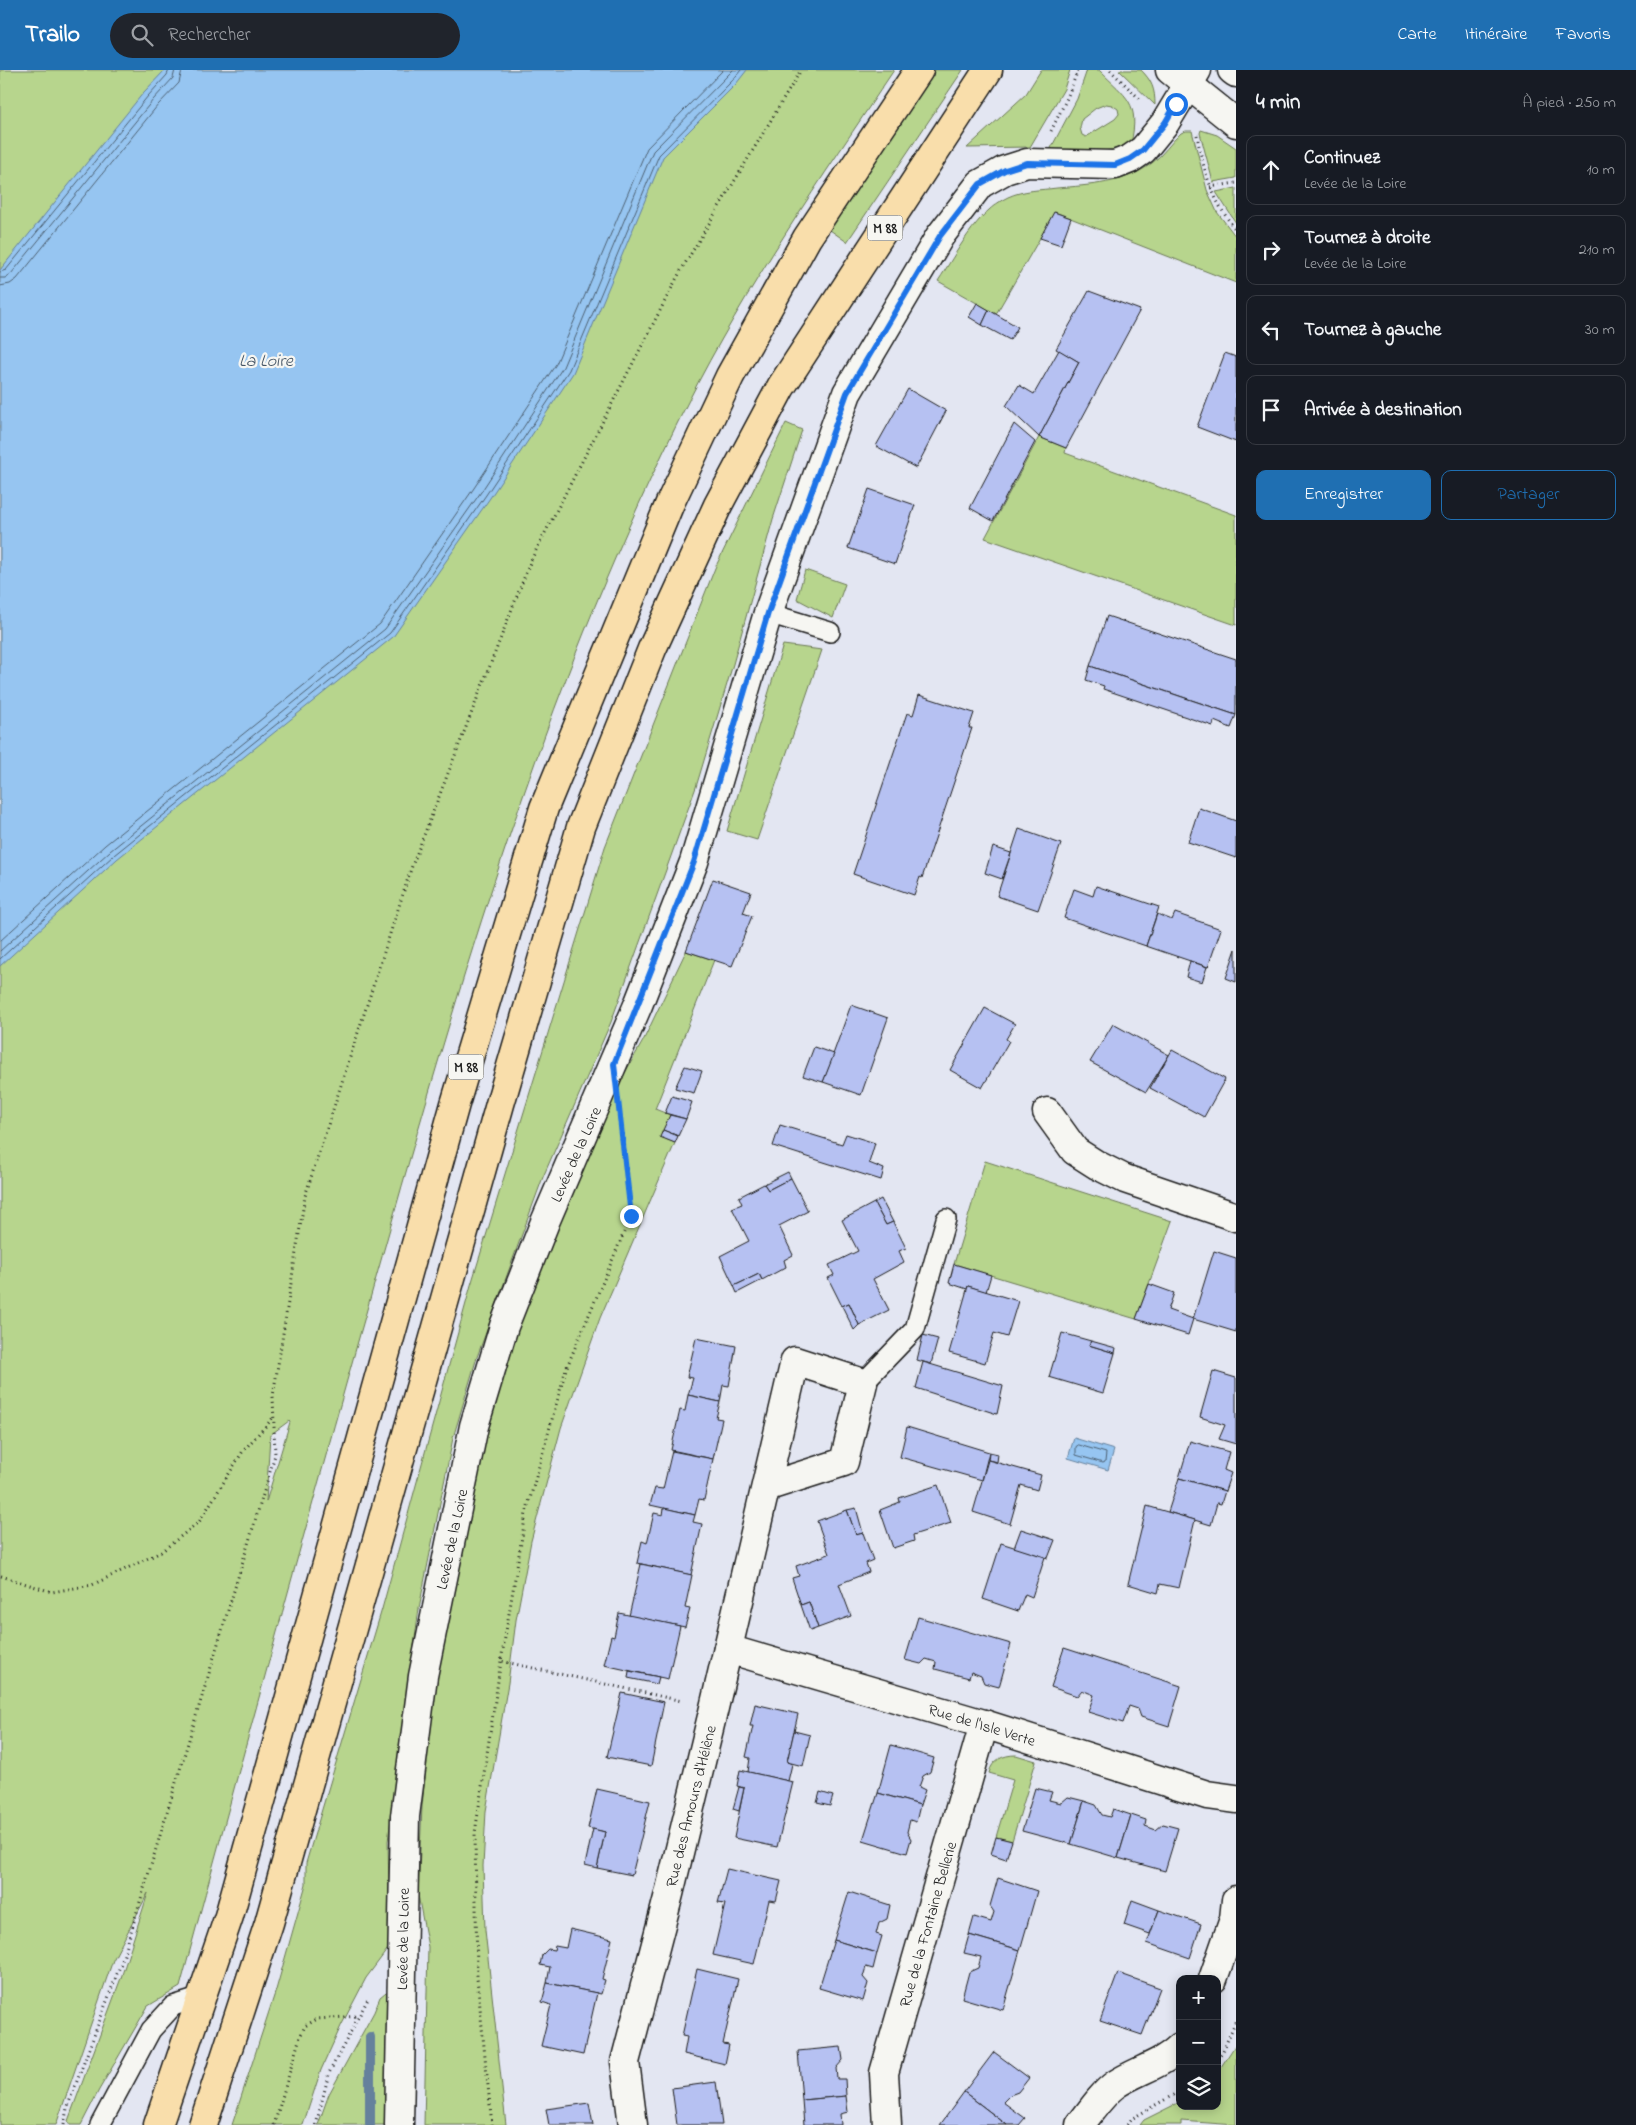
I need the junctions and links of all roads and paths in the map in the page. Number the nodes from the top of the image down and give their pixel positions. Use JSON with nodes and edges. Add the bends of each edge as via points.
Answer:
{"nodes":[{"id":1,"x":801,"y":70,"type":"edge"},
{"id":2,"x":919,"y":70,"type":"edge"},
{"id":3,"x":988,"y":70,"type":"edge"},
{"id":4,"x":1078,"y":70,"type":"edge"},
{"id":5,"x":1110,"y":70,"type":"edge"},
{"id":6,"x":1232,"y":70,"type":"edge"},
{"id":7,"x":1236,"y":73,"type":"edge"},
{"id":8,"x":1184,"y":75,"type":"edge"},
{"id":9,"x":1165,"y":123,"type":"junction"},
{"id":10,"x":1236,"y":123,"type":"edge"},
{"id":11,"x":1196,"y":129,"type":"dead end"},
{"id":12,"x":1027,"y":163,"type":"junction"},
{"id":13,"x":1236,"y":183,"type":"edge"},
{"id":14,"x":1210,"y":187,"type":"junction"},
{"id":15,"x":1236,"y":230,"type":"edge"},
{"id":16,"x":768,"y":613,"type":"junction"},
{"id":17,"x":830,"y":632,"type":"dead end"},
{"id":18,"x":1047,"y":1112,"type":"dead end"},
{"id":19,"x":620,"y":1121,"type":"dead end"},
{"id":20,"x":1236,"y":1217,"type":"edge"},
{"id":21,"x":946,"y":1219,"type":"dead end"},
{"id":22,"x":863,"y":1383,"type":"junction"},
{"id":23,"x":273,"y":1418,"type":"junction"},
{"id":24,"x":766,"y":1488,"type":"junction"},
{"id":25,"x":1,"y":1576,"type":"dead end"},
{"id":26,"x":728,"y":1649,"type":"junction"},
{"id":27,"x":501,"y":1661,"type":"junction"},
{"id":28,"x":714,"y":1708,"type":"junction"},
{"id":29,"x":984,"y":1724,"type":"junction"},
{"id":30,"x":1236,"y":1799,"type":"edge"},
{"id":31,"x":1236,"y":1900,"type":"edge"},
{"id":32,"x":401,"y":1967,"type":"junction"},
{"id":33,"x":1214,"y":1975,"type":"edge"},
{"id":34,"x":202,"y":1997,"type":"junction"},
{"id":35,"x":359,"y":2016,"type":"junction"},
{"id":36,"x":1236,"y":2020,"type":"edge"},
{"id":37,"x":1176,"y":2050,"type":"edge"},
{"id":38,"x":1221,"y":2053,"type":"edge"},
{"id":39,"x":1176,"y":2093,"type":"edge"},
{"id":40,"x":64,"y":2125,"type":"edge"},
{"id":41,"x":100,"y":2125,"type":"edge"},
{"id":42,"x":158,"y":2125,"type":"edge"},
{"id":43,"x":202,"y":2125,"type":"edge"},
{"id":44,"x":274,"y":2125,"type":"edge"},
{"id":45,"x":316,"y":2125,"type":"edge"},
{"id":46,"x":399,"y":2125,"type":"edge"},
{"id":47,"x":492,"y":2125,"type":"edge"},
{"id":48,"x":633,"y":2125,"type":"edge"},
{"id":49,"x":887,"y":2125,"type":"edge"},
{"id":50,"x":1080,"y":2125,"type":"edge"},
{"id":51,"x":1127,"y":2125,"type":"edge"}],
"edges":[{"from":1,"to":23,"type":"path","via":[[680,272],[528,569],[412,866],[305,1196],[272,1396]]},
{"from":2,"to":34,"type":"highway","number":"M 88","via":[[807,238],[730,376],[670,504],[544,808],[455,1104],[229,1916]]},
{"from":3,"to":43,"type":"highway","number":"M 88","via":[[781,387],[718,505],[652,649],[581,827],[269,1923]]},
{"from":4,"to":12,"type":"path","via":[[1051,131]]},
{"from":5,"to":9,"type":"path"},
{"from":6,"to":7,"type":"street"},
{"from":8,"to":9,"type":"street","name":"Levée de la Loire"},
{"from":8,"to":10,"type":"street"},
{"from":9,"to":12,"type":"street","name":"Levée de la Loire","via":[[1143,150],[1115,165]]},
{"from":11,"to":14,"type":"path"},
{"from":12,"to":16,"type":"street","name":"Levée de la Loire","via":[[1005,170],[980,184],[940,236],[847,393]]},
{"from":13,"to":14,"type":"path"},
{"from":14,"to":15,"type":"path","via":[[1223,214]]},
{"from":16,"to":17,"type":"lane"},
{"from":16,"to":32,"type":"street","name":"Levée de la Loire","via":[[694,862],[614,1064],[504,1326],[474,1426],[423,1676],[405,1816]]},
{"from":18,"to":20,"type":"street","via":[[1076,1151],[1097,1165],[1125,1179]]},
{"from":19,"to":27,"type":"path","via":[[631,1216],[566,1369],[526,1513]]},
{"from":21,"to":22,"type":"lane","via":[[915,1329]]},
{"from":22,"to":24,"type":"street","via":[[844,1462]]},
{"from":22,"to":24,"type":"street","name":"Rue des Amours d'Hélène","via":[[796,1361]]},
{"from":23,"to":25,"type":"path","via":[[243,1451],[199,1522],[161,1552],[92,1585],[52,1592]]},
{"from":23,"to":40,"type":"path","via":[[275,1455],[123,1958],[67,2108]]},
{"from":24,"to":26,"type":"street","name":"Rue des Amours d'Hélène"},
{"from":26,"to":28,"type":"street","name":"Rue des Amours d'Hélène"},
{"from":26,"to":29,"type":"street","name":"Rue de l'Isle Verte"},
{"from":27,"to":28,"type":"path"},
{"from":27,"to":47,"type":"path","via":[[475,1833],[477,1978]]},
{"from":28,"to":48,"type":"street","name":"Rue des Amours d'Hélène","via":[[625,2062]]},
{"from":29,"to":30,"type":"street","name":"Rue de l'Isle Verte","via":[[1207,1795]]},
{"from":29,"to":49,"type":"street","name":"Rue de la Fontaine Bellerie","via":[[884,2073]]},
{"from":31,"to":33,"type":"street","via":[[1234,1919]]},
{"from":32,"to":35,"type":"path","via":[[374,1989]]},
{"from":32,"to":46,"type":"street","name":"Levée de la Loire"},
{"from":34,"to":41,"type":"lane","via":[[172,2006],[151,2030]]},
{"from":34,"to":42,"type":"highway","number":"M 88"},
{"from":35,"to":44,"type":"path","via":[[317,2019],[305,2026]]},
{"from":35,"to":45,"type":"path","via":[[329,2073]]},
{"from":36,"to":38,"type":"path"},
{"from":37,"to":50,"type":"street","via":[[1115,2085]]},
{"from":39,"to":51,"type":"path","via":[[1133,2118]]}]}
